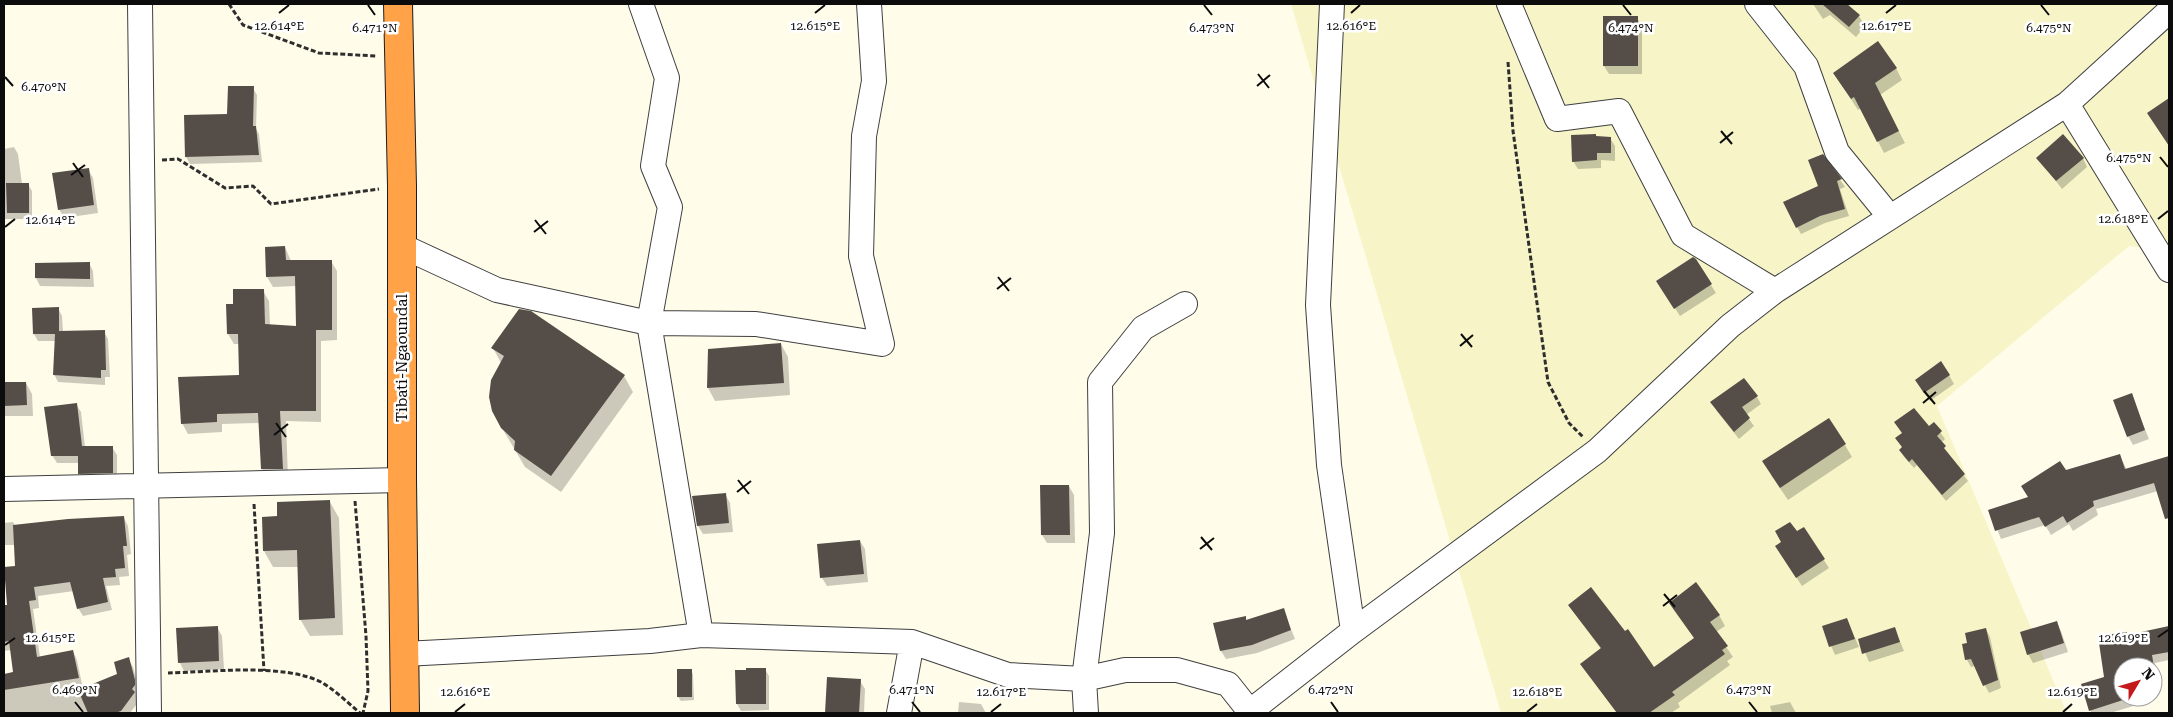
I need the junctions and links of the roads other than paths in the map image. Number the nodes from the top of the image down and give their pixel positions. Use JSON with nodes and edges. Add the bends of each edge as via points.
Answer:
{"nodes":[{"id":1,"x":140,"y":4,"type":"edge"},
{"id":2,"x":398,"y":4,"type":"edge"},
{"id":3,"x":641,"y":4,"type":"edge"},
{"id":4,"x":869,"y":4,"type":"edge"},
{"id":5,"x":1332,"y":4,"type":"edge"},
{"id":6,"x":1509,"y":4,"type":"edge"},
{"id":7,"x":1757,"y":4,"type":"edge"},
{"id":8,"x":2169,"y":11,"type":"edge"},
{"id":9,"x":2067,"y":104,"type":"junction"},
{"id":10,"x":1890,"y":217,"type":"junction"},
{"id":11,"x":402,"y":246,"type":"junction"},
{"id":12,"x":2169,"y":270,"type":"edge"},
{"id":13,"x":1775,"y":291,"type":"junction"},
{"id":14,"x":1185,"y":304,"type":"dead end"},
{"id":15,"x":649,"y":323,"type":"junction"},
{"id":16,"x":402,"y":480,"type":"junction"},
{"id":17,"x":146,"y":486,"type":"junction"},
{"id":18,"x":4,"y":489,"type":"edge"},
{"id":19,"x":1353,"y":631,"type":"junction"},
{"id":20,"x":701,"y":635,"type":"junction"},
{"id":21,"x":912,"y":642,"type":"junction"},
{"id":22,"x":404,"y":654,"type":"junction"},
{"id":23,"x":1084,"y":679,"type":"junction"},
{"id":24,"x":149,"y":713,"type":"edge"},
{"id":25,"x":405,"y":713,"type":"edge"},
{"id":26,"x":898,"y":713,"type":"edge"},
{"id":27,"x":1086,"y":713,"type":"edge"},
{"id":28,"x":1250,"y":713,"type":"edge"}],
"edges":[{"from":1,"to":17,"type":"street"},
{"from":2,"to":11,"type":"highway","name":"Tibati-Ngaoundal"},
{"from":3,"to":15,"type":"street","via":[[667,78],[653,166],[670,208]]},
{"from":4,"to":15,"type":"street","via":[[874,81],[864,136],[861,256],[882,344],[756,324]]},
{"from":5,"to":19,"type":"street","via":[[1318,305],[1329,465]]},
{"from":6,"to":13,"type":"street","via":[[1557,119],[1619,111],[1682,235]]},
{"from":7,"to":10,"type":"street","via":[[1806,66],[1837,152]]},
{"from":8,"to":9,"type":"street"},
{"from":9,"to":10,"type":"street"},
{"from":9,"to":12,"type":"street"},
{"from":10,"to":13,"type":"street"},
{"from":11,"to":15,"type":"street","via":[[497,290]]},
{"from":11,"to":16,"type":"highway","name":"Tibati-Ngaoundal"},
{"from":13,"to":19,"type":"street","via":[[1730,326],[1597,451]]},
{"from":14,"to":23,"type":"street","via":[[1143,328],[1100,382],[1102,533]]},
{"from":15,"to":20,"type":"street"},
{"from":16,"to":17,"type":"street"},
{"from":16,"to":22,"type":"highway","name":"Tibati-Ngaoundal"},
{"from":17,"to":18,"type":"street"},
{"from":17,"to":24,"type":"street"},
{"from":19,"to":28,"type":"street"},
{"from":20,"to":21,"type":"street"},
{"from":20,"to":22,"type":"street","via":[[650,641]]},
{"from":21,"to":23,"type":"street","via":[[1008,675]]},
{"from":21,"to":26,"type":"street"},
{"from":22,"to":25,"type":"highway","name":"Tibati-Ngaoundal"},
{"from":23,"to":27,"type":"street"},
{"from":23,"to":28,"type":"street","via":[[1125,670],[1177,670],[1228,684]]}]}
